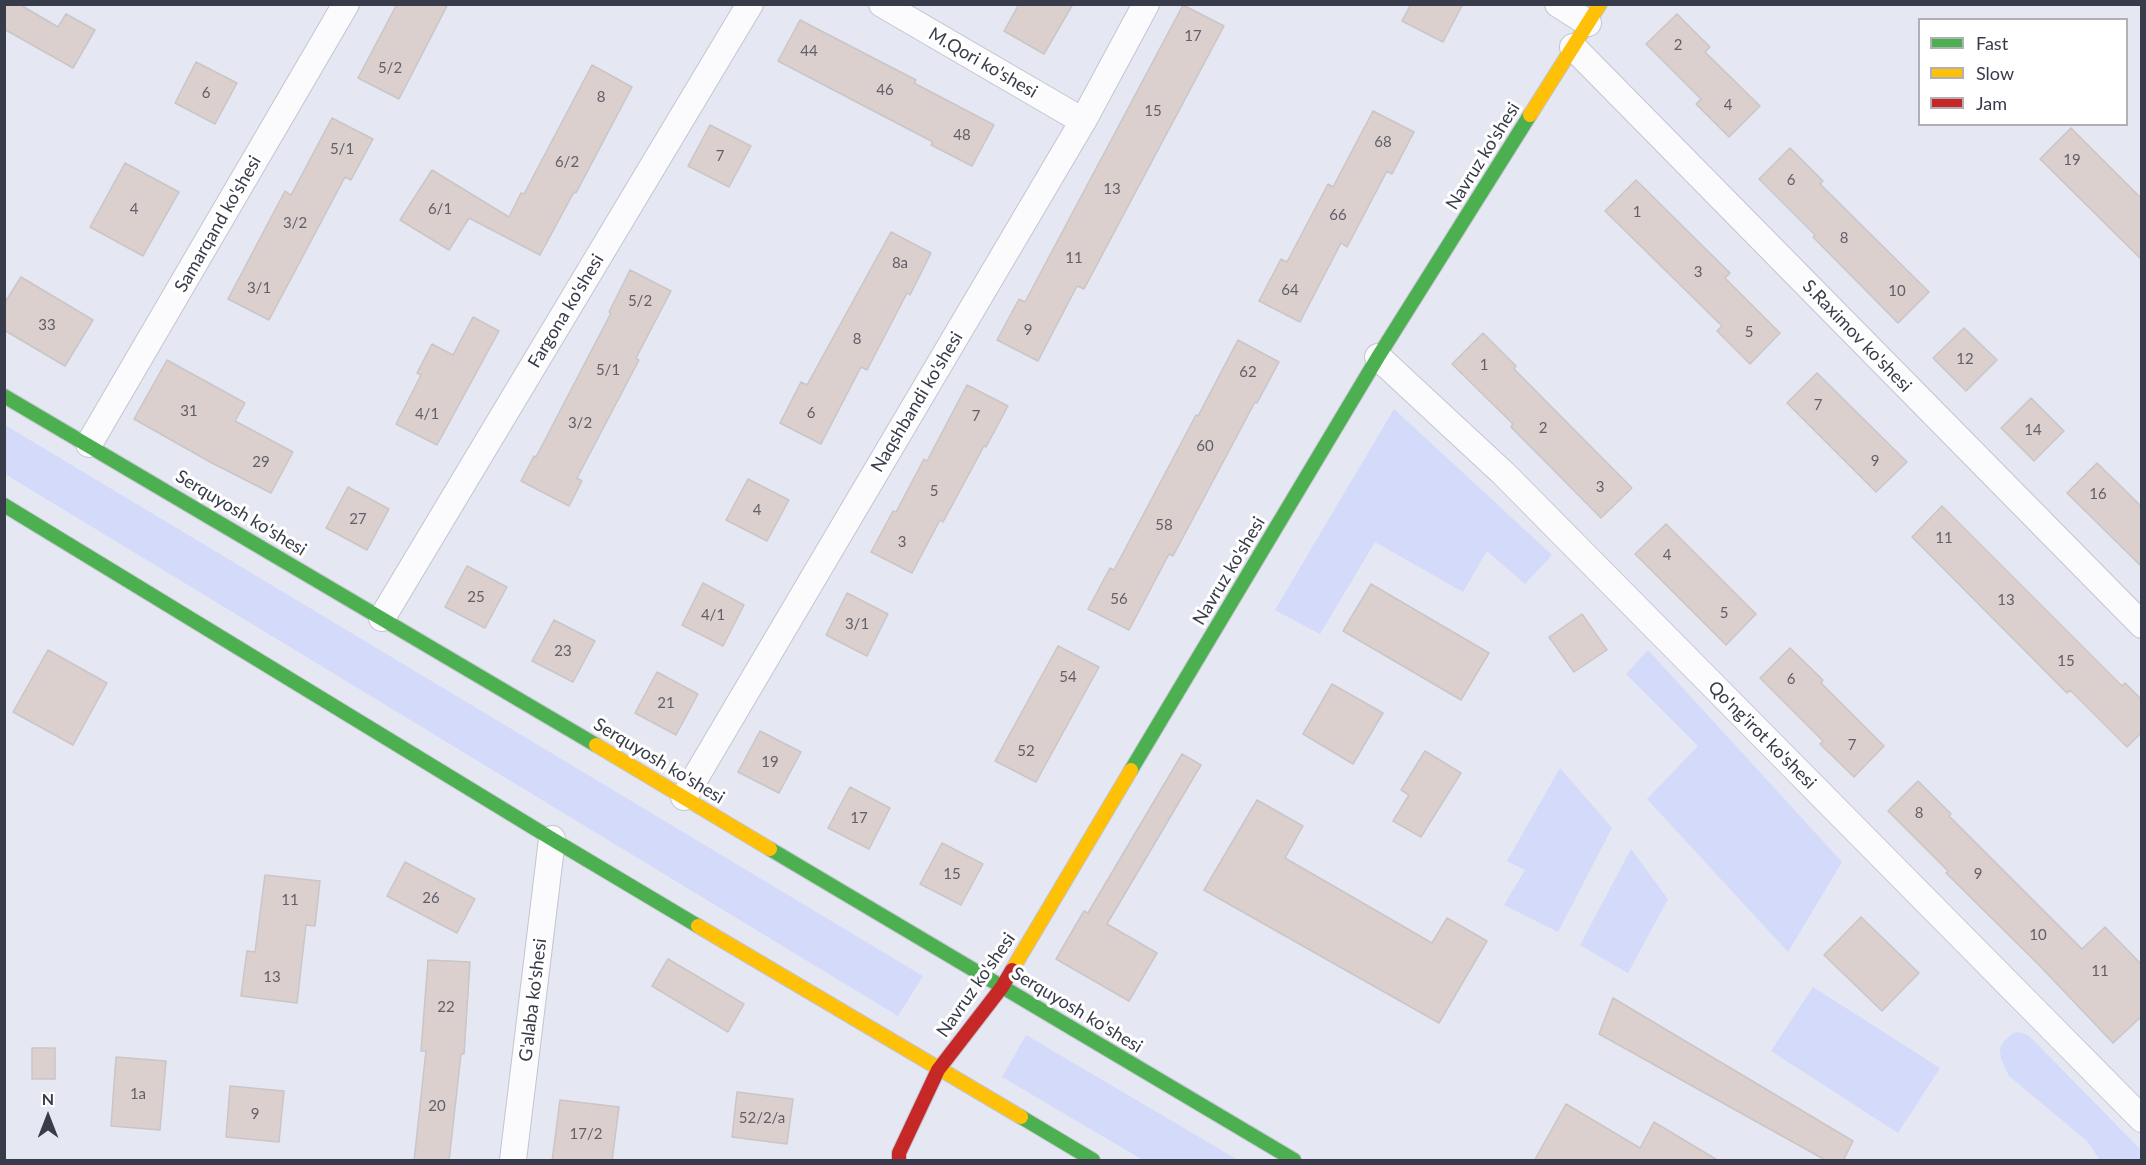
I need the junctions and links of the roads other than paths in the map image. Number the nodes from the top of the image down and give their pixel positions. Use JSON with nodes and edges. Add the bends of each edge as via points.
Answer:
{"nodes":[{"id":1,"x":346,"y":4,"type":"edge"},
{"id":2,"x":750,"y":4,"type":"edge"},
{"id":3,"x":882,"y":4,"type":"edge"},
{"id":4,"x":1146,"y":4,"type":"edge"},
{"id":5,"x":1558,"y":4,"type":"edge"},
{"id":6,"x":1594,"y":14,"type":"edge"},
{"id":7,"x":1573,"y":46,"type":"junction"},
{"id":8,"x":1083,"y":121,"type":"junction"},
{"id":9,"x":1378,"y":357,"type":"junction"},
{"id":10,"x":4,"y":396,"type":"edge"},
{"id":11,"x":89,"y":444,"type":"junction"},
{"id":12,"x":4,"y":505,"type":"edge"},
{"id":13,"x":382,"y":618,"type":"junction"},
{"id":14,"x":2142,"y":625,"type":"edge"},
{"id":15,"x":684,"y":797,"type":"junction"},
{"id":16,"x":552,"y":839,"type":"junction"},
{"id":17,"x":1002,"y":987,"type":"junction"},
{"id":18,"x":938,"y":1070,"type":"junction"},
{"id":19,"x":2142,"y":1119,"type":"edge"},
{"id":20,"x":513,"y":1161,"type":"edge"},
{"id":21,"x":899,"y":1161,"type":"edge"},
{"id":22,"x":1093,"y":1161,"type":"edge"},
{"id":23,"x":1293,"y":1161,"type":"edge"}],
"edges":[{"from":1,"to":11,"type":"street","name":"Samarqand ko'shesi"},
{"from":2,"to":13,"type":"street","name":"Fargona ko'shesi"},
{"from":3,"to":8,"type":"street","name":"M.Qori ko'shesi"},
{"from":4,"to":8,"type":"street","name":"Naqshbandi ko'shesi"},
{"from":5,"to":6,"type":"street"},
{"from":6,"to":7,"type":"street","name":"Navruz ko'shesi"},
{"from":7,"to":9,"type":"street","name":"Navruz ko'shesi"},
{"from":7,"to":14,"type":"street","name":"S.Raximov ko'shesi"},
{"from":8,"to":15,"type":"street","name":"Naqshbandi ko'shesi"},
{"from":9,"to":17,"type":"street","name":"Navruz ko'shesi"},
{"from":9,"to":19,"type":"street","name":"Qo'ng'irot ko'shesi","via":[[1504,474]]},
{"from":10,"to":11,"type":"street","name":"Serquyosh ko'shesi"},
{"from":11,"to":13,"type":"street","name":"Serquyosh ko'shesi"},
{"from":12,"to":16,"type":"street"},
{"from":13,"to":15,"type":"street","name":"Serquyosh ko'shesi"},
{"from":15,"to":17,"type":"street","name":"Serquyosh ko'shesi"},
{"from":16,"to":18,"type":"street"},
{"from":16,"to":20,"type":"street","name":"G'alaba ko'shesi"},
{"from":17,"to":18,"type":"street","name":"Navruz ko'shesi"},
{"from":17,"to":23,"type":"street","name":"Serquyosh ko'shesi"},
{"from":18,"to":21,"type":"street","name":"Navruz ko'shesi","via":[[899,1153]]},
{"from":18,"to":22,"type":"street"}]}
